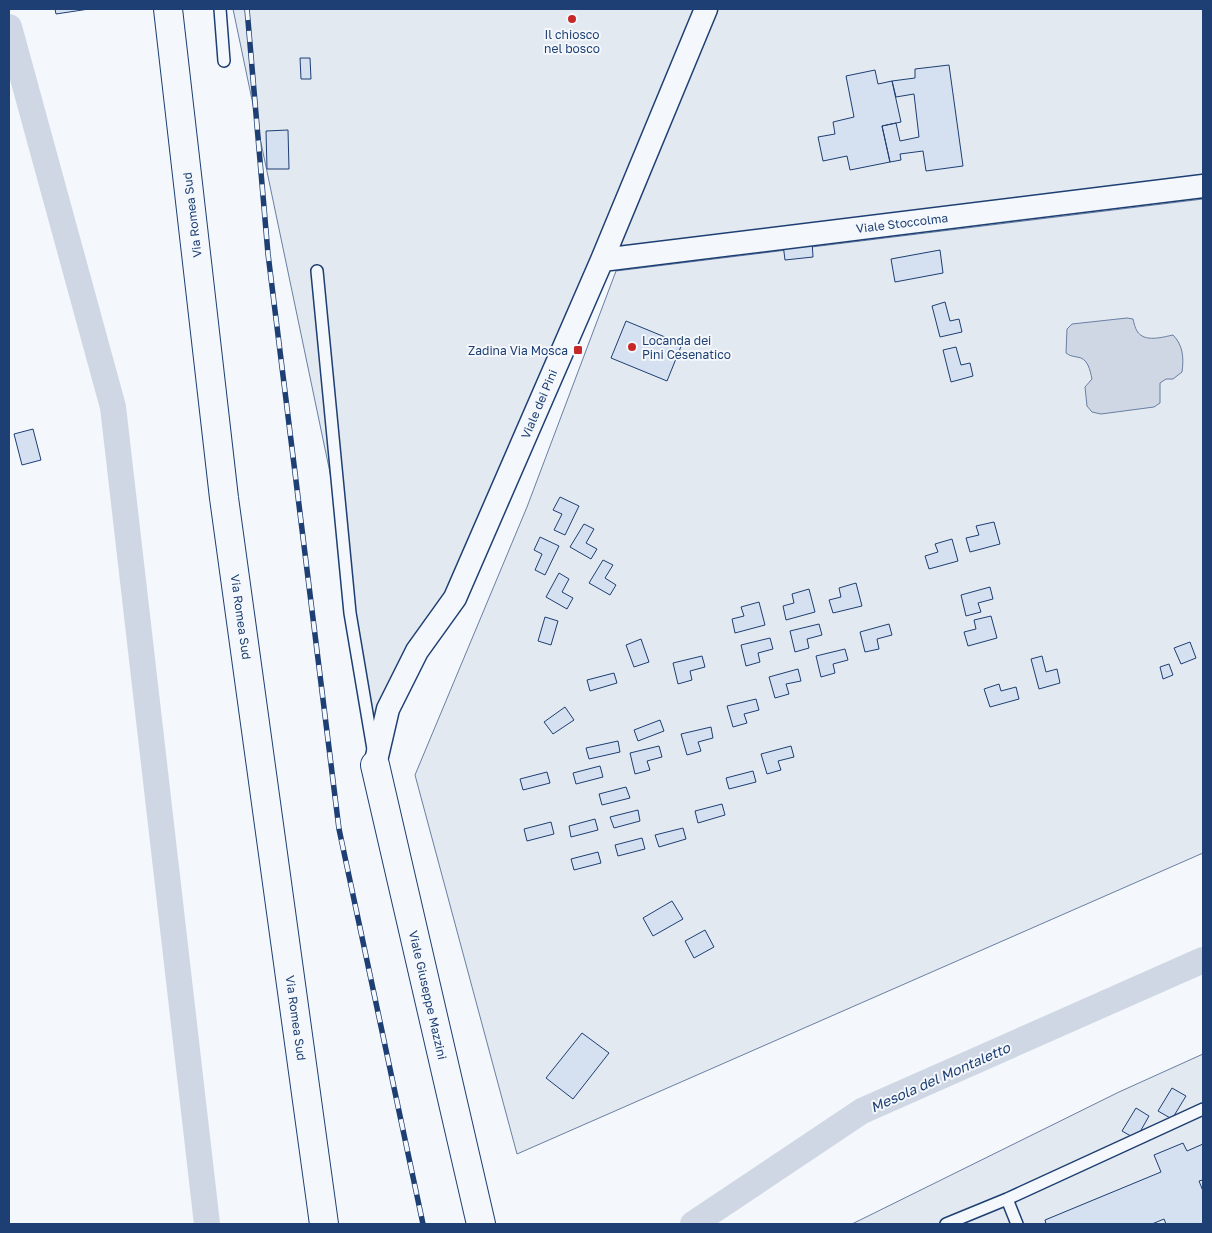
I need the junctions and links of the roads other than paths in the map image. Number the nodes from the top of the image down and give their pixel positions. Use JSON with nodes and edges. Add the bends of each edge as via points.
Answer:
{"nodes":[{"id":1,"x":168,"y":9,"type":"edge"},
{"id":2,"x":220,"y":9,"type":"edge"},
{"id":3,"x":706,"y":9,"type":"edge"},
{"id":4,"x":224,"y":61,"type":"dead end"},
{"id":5,"x":1203,"y":186,"type":"edge"},
{"id":6,"x":602,"y":260,"type":"junction"},
{"id":7,"x":317,"y":271,"type":"dead end"},
{"id":8,"x":375,"y":765,"type":"junction"},
{"id":9,"x":1203,"y":1109,"type":"edge"},
{"id":10,"x":1007,"y":1199,"type":"junction"},
{"id":11,"x":324,"y":1224,"type":"edge"},
{"id":12,"x":481,"y":1224,"type":"edge"},
{"id":13,"x":946,"y":1224,"type":"edge"},
{"id":14,"x":1017,"y":1224,"type":"edge"}],
"edges":[{"from":1,"to":11,"type":"main road","name":"Via Romea Sud","via":[[224,498]]},
{"from":2,"to":4,"type":"lane"},
{"from":3,"to":6,"type":"street","name":"Viale dei Pini"},
{"from":5,"to":6,"type":"street","name":"Viale Stoccolma"},
{"from":6,"to":8,"type":"street","name":"Viale dei Pini","via":[[455,598],[416,651],[388,709]]},
{"from":7,"to":8,"type":"lane","via":[[350,612]]},
{"from":8,"to":12,"type":"main road","name":"Viale Giuseppe Mazzini"},
{"from":9,"to":10,"type":"lane"},
{"from":10,"to":13,"type":"lane"},
{"from":10,"to":14,"type":"lane"}]}
